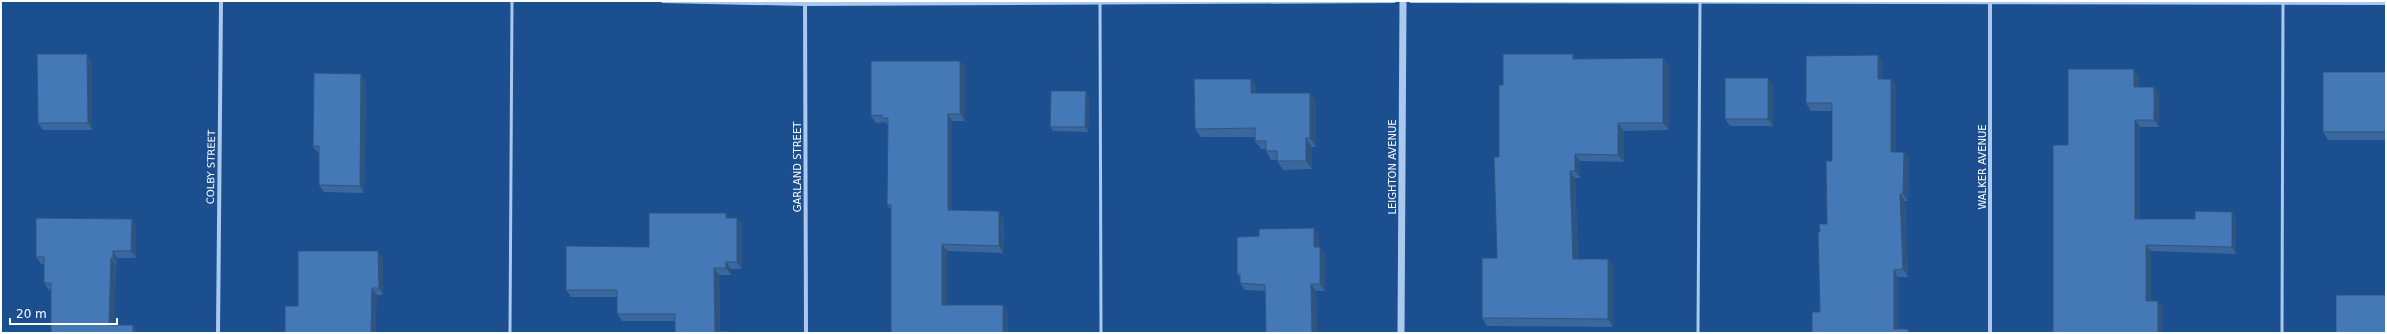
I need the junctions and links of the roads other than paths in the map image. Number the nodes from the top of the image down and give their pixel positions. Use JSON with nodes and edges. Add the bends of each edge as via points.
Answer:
{"nodes":[{"id":1,"x":221,"y":1,"type":"edge"},
{"id":2,"x":512,"y":1,"type":"edge"},
{"id":3,"x":663,"y":1,"type":"edge"},
{"id":4,"x":1100,"y":1,"type":"edge"},
{"id":5,"x":1394,"y":1,"type":"edge"},
{"id":6,"x":1403,"y":1,"type":"edge"},
{"id":7,"x":1412,"y":1,"type":"edge"},
{"id":8,"x":805,"y":2,"type":"edge"},
{"id":9,"x":1700,"y":2,"type":"edge"},
{"id":10,"x":1990,"y":2,"type":"edge"},
{"id":11,"x":2283,"y":2,"type":"edge"},
{"id":12,"x":2386,"y":3,"type":"edge"},
{"id":13,"x":218,"y":333,"type":"edge"},
{"id":14,"x":510,"y":333,"type":"edge"},
{"id":15,"x":806,"y":333,"type":"edge"},
{"id":16,"x":1101,"y":333,"type":"edge"},
{"id":17,"x":1401,"y":333,"type":"edge"},
{"id":18,"x":1698,"y":333,"type":"edge"},
{"id":19,"x":1990,"y":333,"type":"edge"},
{"id":20,"x":2282,"y":333,"type":"edge"}],
"edges":[{"from":1,"to":13,"type":"street","name":"COLBY STREET"},
{"from":2,"to":14,"type":"lane"},
{"from":3,"to":8,"type":"street"},
{"from":4,"to":5,"type":"street"},
{"from":4,"to":8,"type":"street"},
{"from":4,"to":16,"type":"lane"},
{"from":6,"to":17,"type":"street","name":"LEIGHTON AVENUE"},
{"from":7,"to":9,"type":"street"},
{"from":8,"to":15,"type":"street","name":"GARLAND STREET"},
{"from":9,"to":10,"type":"street"},
{"from":9,"to":18,"type":"lane"},
{"from":10,"to":11,"type":"street"},
{"from":10,"to":19,"type":"street","name":"WALKER AVENUE"},
{"from":11,"to":12,"type":"street"},
{"from":11,"to":20,"type":"lane"}]}
